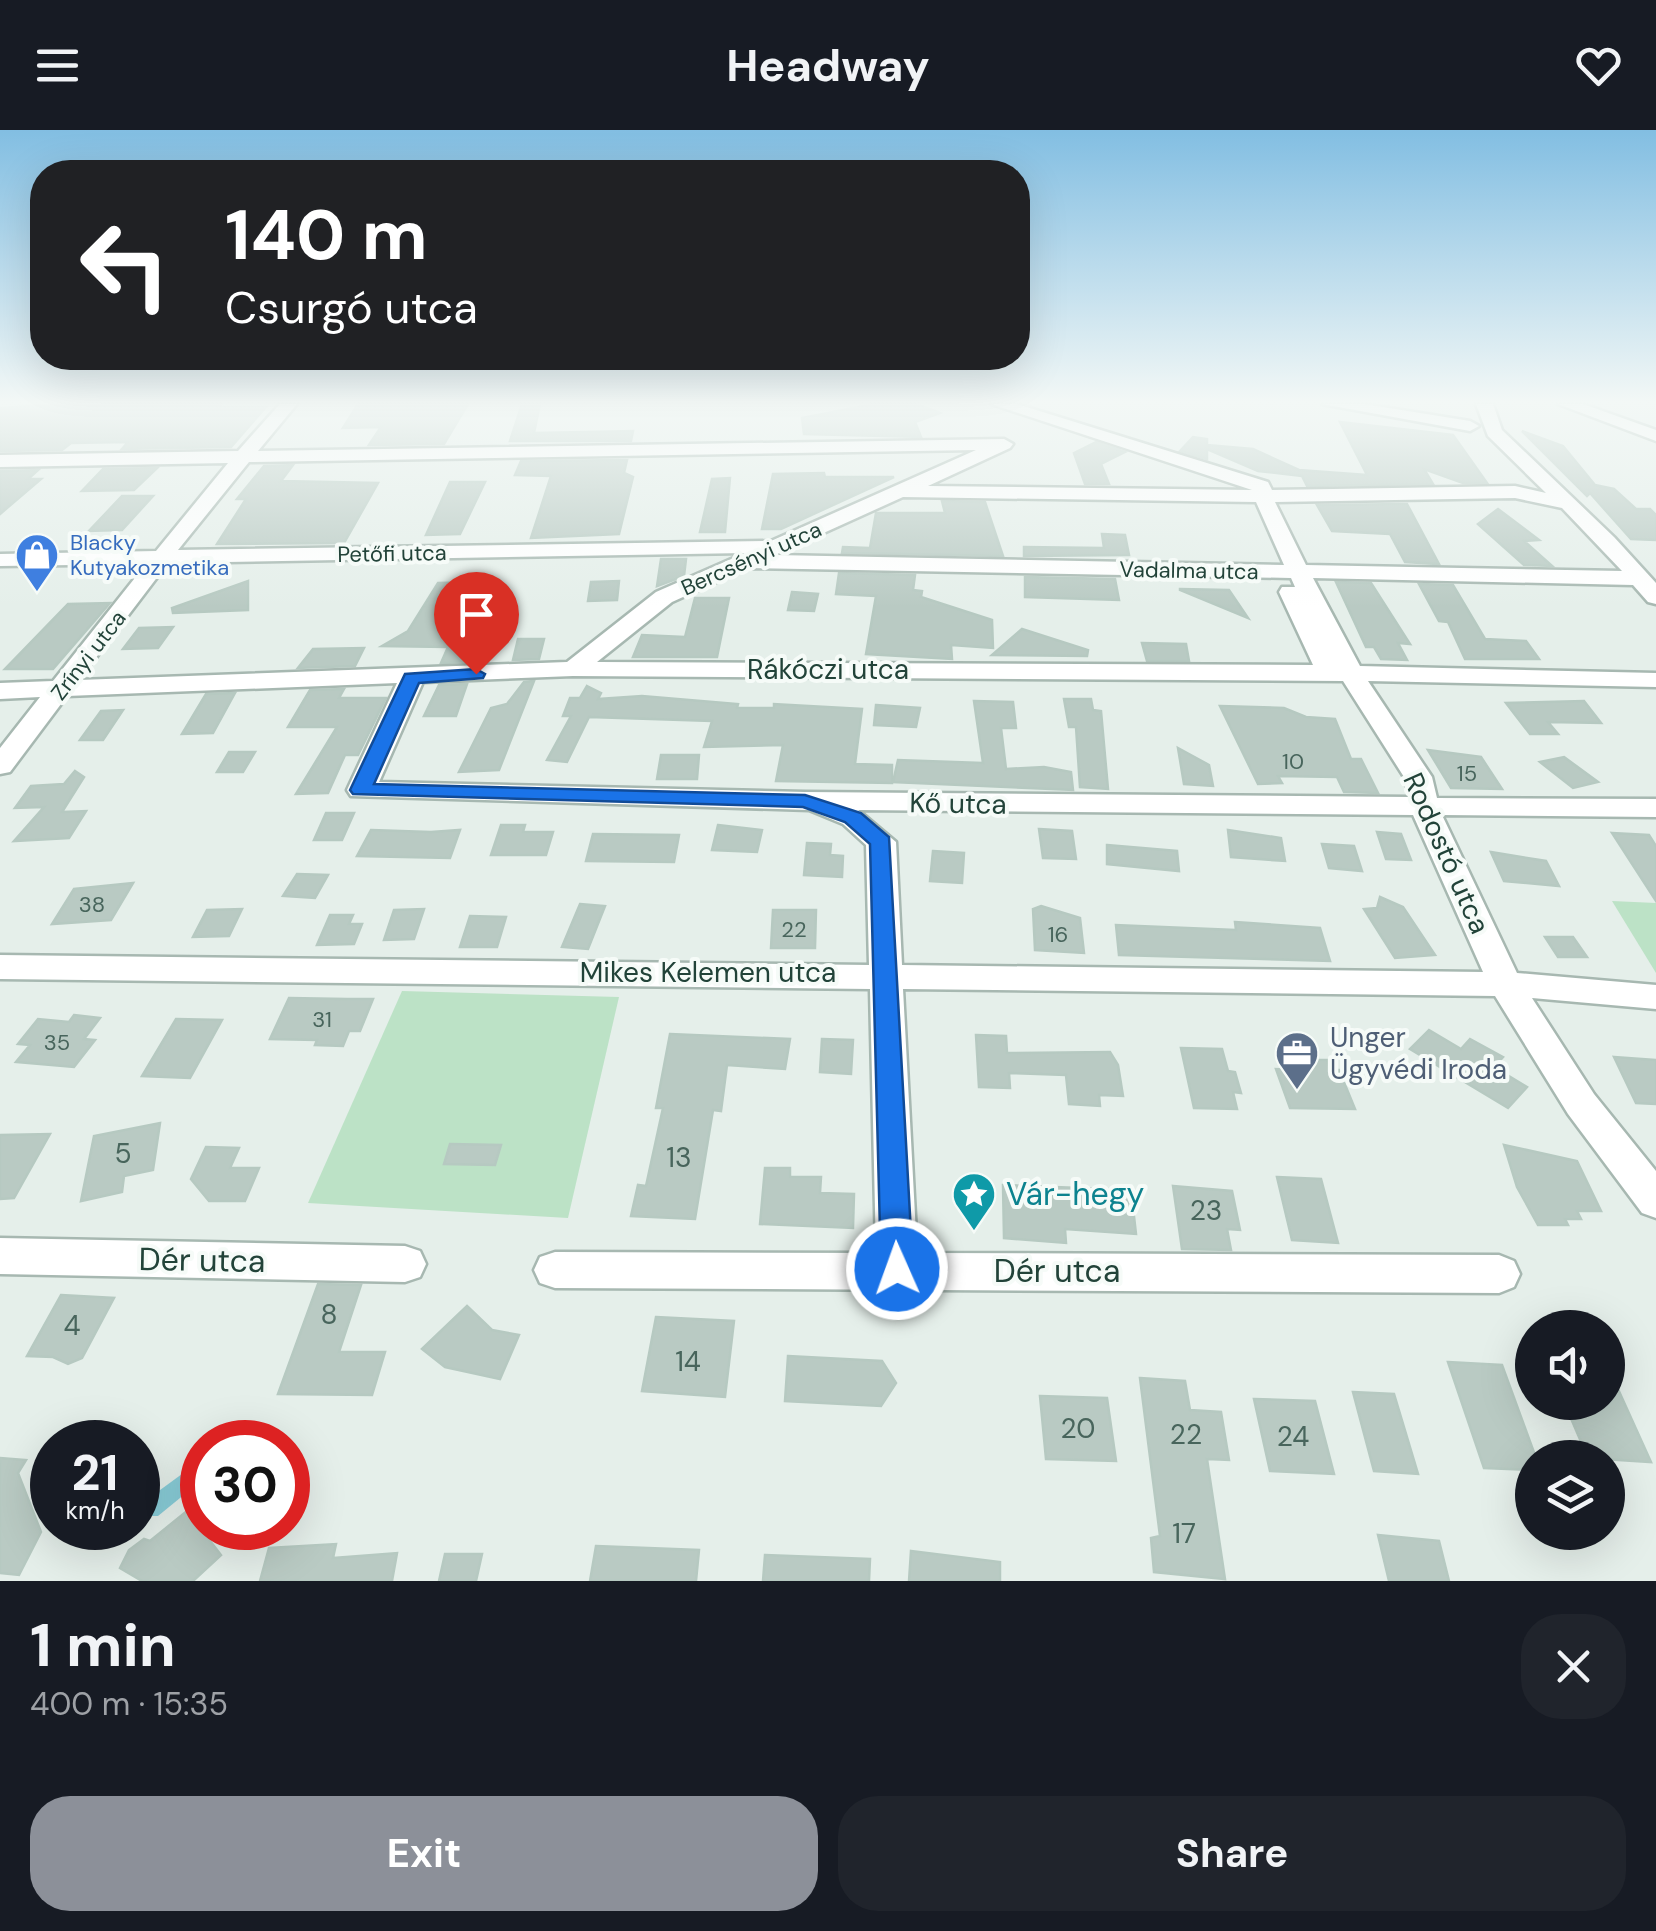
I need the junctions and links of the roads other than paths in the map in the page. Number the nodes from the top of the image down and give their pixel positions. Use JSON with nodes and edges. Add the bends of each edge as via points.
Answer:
{"nodes":[{"id":1,"x":233,"y":472,"type":"edge"},
{"id":2,"x":943,"y":472,"type":"edge"},
{"id":3,"x":1219,"y":472,"type":"edge"},
{"id":4,"x":1533,"y":472,"type":"edge"},
{"id":5,"x":898,"y":492,"type":"junction"},
{"id":6,"x":1264,"y":493,"type":"junction"},
{"id":7,"x":1309,"y":495,"type":"junction"},
{"id":8,"x":1453,"y":502,"type":"dead end"},
{"id":9,"x":1564,"y":503,"type":"junction"},
{"id":10,"x":783,"y":546,"type":"junction"},
{"id":11,"x":162,"y":557,"type":"junction"},
{"id":12,"x":0,"y":560,"type":"edge"},
{"id":13,"x":742,"y":561,"type":"junction"},
{"id":14,"x":1291,"y":572,"type":"junction"},
{"id":15,"x":1637,"y":578,"type":"junction"},
{"id":16,"x":1656,"y":597,"type":"edge"},
{"id":17,"x":573,"y":669,"type":"junction"},
{"id":18,"x":1341,"y":672,"type":"junction"},
{"id":19,"x":412,"y":678,"type":"junction"},
{"id":20,"x":1656,"y":680,"type":"edge"},
{"id":21,"x":62,"y":689,"type":"junction"},
{"id":22,"x":0,"y":691,"type":"edge"},
{"id":23,"x":0,"y":766,"type":"edge"},
{"id":24,"x":805,"y":801,"type":"junction"},
{"id":25,"x":1426,"y":807,"type":"junction"},
{"id":26,"x":1656,"y":808,"type":"edge"},
{"id":27,"x":0,"y":967,"type":"edge"},
{"id":28,"x":886,"y":974,"type":"junction"},
{"id":29,"x":1505,"y":984,"type":"junction"},
{"id":30,"x":1656,"y":997,"type":"edge"},
{"id":31,"x":1656,"y":1201,"type":"edge"},
{"id":32,"x":0,"y":1256,"type":"edge"},
{"id":33,"x":404,"y":1264,"type":"dead end"},
{"id":34,"x":897,"y":1269,"type":"junction"},
{"id":35,"x":555,"y":1270,"type":"dead end"},
{"id":36,"x":1500,"y":1274,"type":"dead end"}],
"edges":[{"from":1,"to":11,"type":"street","name":"Zrínyi utca"},
{"from":2,"to":5,"type":"street","name":"Bercsényi utca"},
{"from":3,"to":6,"type":"street"},
{"from":4,"to":9,"type":"street"},
{"from":5,"to":6,"type":"street"},
{"from":5,"to":10,"type":"street","name":"Bercsényi utca"},
{"from":6,"to":7,"type":"street"},
{"from":6,"to":14,"type":"street","name":"Rodostó utca"},
{"from":7,"to":8,"type":"street"},
{"from":7,"to":9,"type":"street","via":[[1515,492]]},
{"from":9,"to":15,"type":"street"},
{"from":10,"to":11,"type":"street","name":"Petőfi utca"},
{"from":10,"to":13,"type":"street","name":"Bercsényi utca"},
{"from":11,"to":12,"type":"street","name":"Petőfi utca"},
{"from":11,"to":21,"type":"street","name":"Zrínyi utca"},
{"from":13,"to":14,"type":"street","name":"Vadalma utca"},
{"from":13,"to":17,"type":"street","name":"Bercsényi utca","via":[[664,597]]},
{"from":14,"to":15,"type":"street","name":"Vadalma utca"},
{"from":14,"to":18,"type":"street","name":"Rodostó utca"},
{"from":15,"to":16,"type":"street"},
{"from":17,"to":18,"type":"street","name":"Rákóczi utca"},
{"from":17,"to":19,"type":"street","name":"Rákóczi utca"},
{"from":18,"to":20,"type":"street","name":"Rákóczi utca"},
{"from":18,"to":25,"type":"street","name":"Rodostó utca","via":[[1418,776]]},
{"from":19,"to":21,"type":"street","name":"Rákóczi utca"},
{"from":19,"to":24,"type":"street","name":"Kő utca","via":[[361,790]]},
{"from":21,"to":22,"type":"street","name":"Rákóczi utca"},
{"from":21,"to":23,"type":"street","name":"Zrínyi utca"},
{"from":24,"to":25,"type":"street","name":"Kő utca"},
{"from":24,"to":28,"type":"street","via":[[853,818],[881,842]]},
{"from":25,"to":26,"type":"street","name":"Kő utca"},
{"from":25,"to":29,"type":"street","name":"Rodostó utca"},
{"from":27,"to":28,"type":"street","name":"Mikes Kelemen utca"},
{"from":28,"to":29,"type":"street","name":"Mikes Kelemen utca"},
{"from":28,"to":34,"type":"street"},
{"from":29,"to":30,"type":"street","name":"Mikes Kelemen utca"},
{"from":29,"to":31,"type":"street","name":"Rodostó utca","via":[[1581,1104]]},
{"from":32,"to":33,"type":"street","name":"Dér utca"},
{"from":34,"to":35,"type":"street","name":"Dér utca"},
{"from":34,"to":36,"type":"street","name":"Dér utca"}]}
